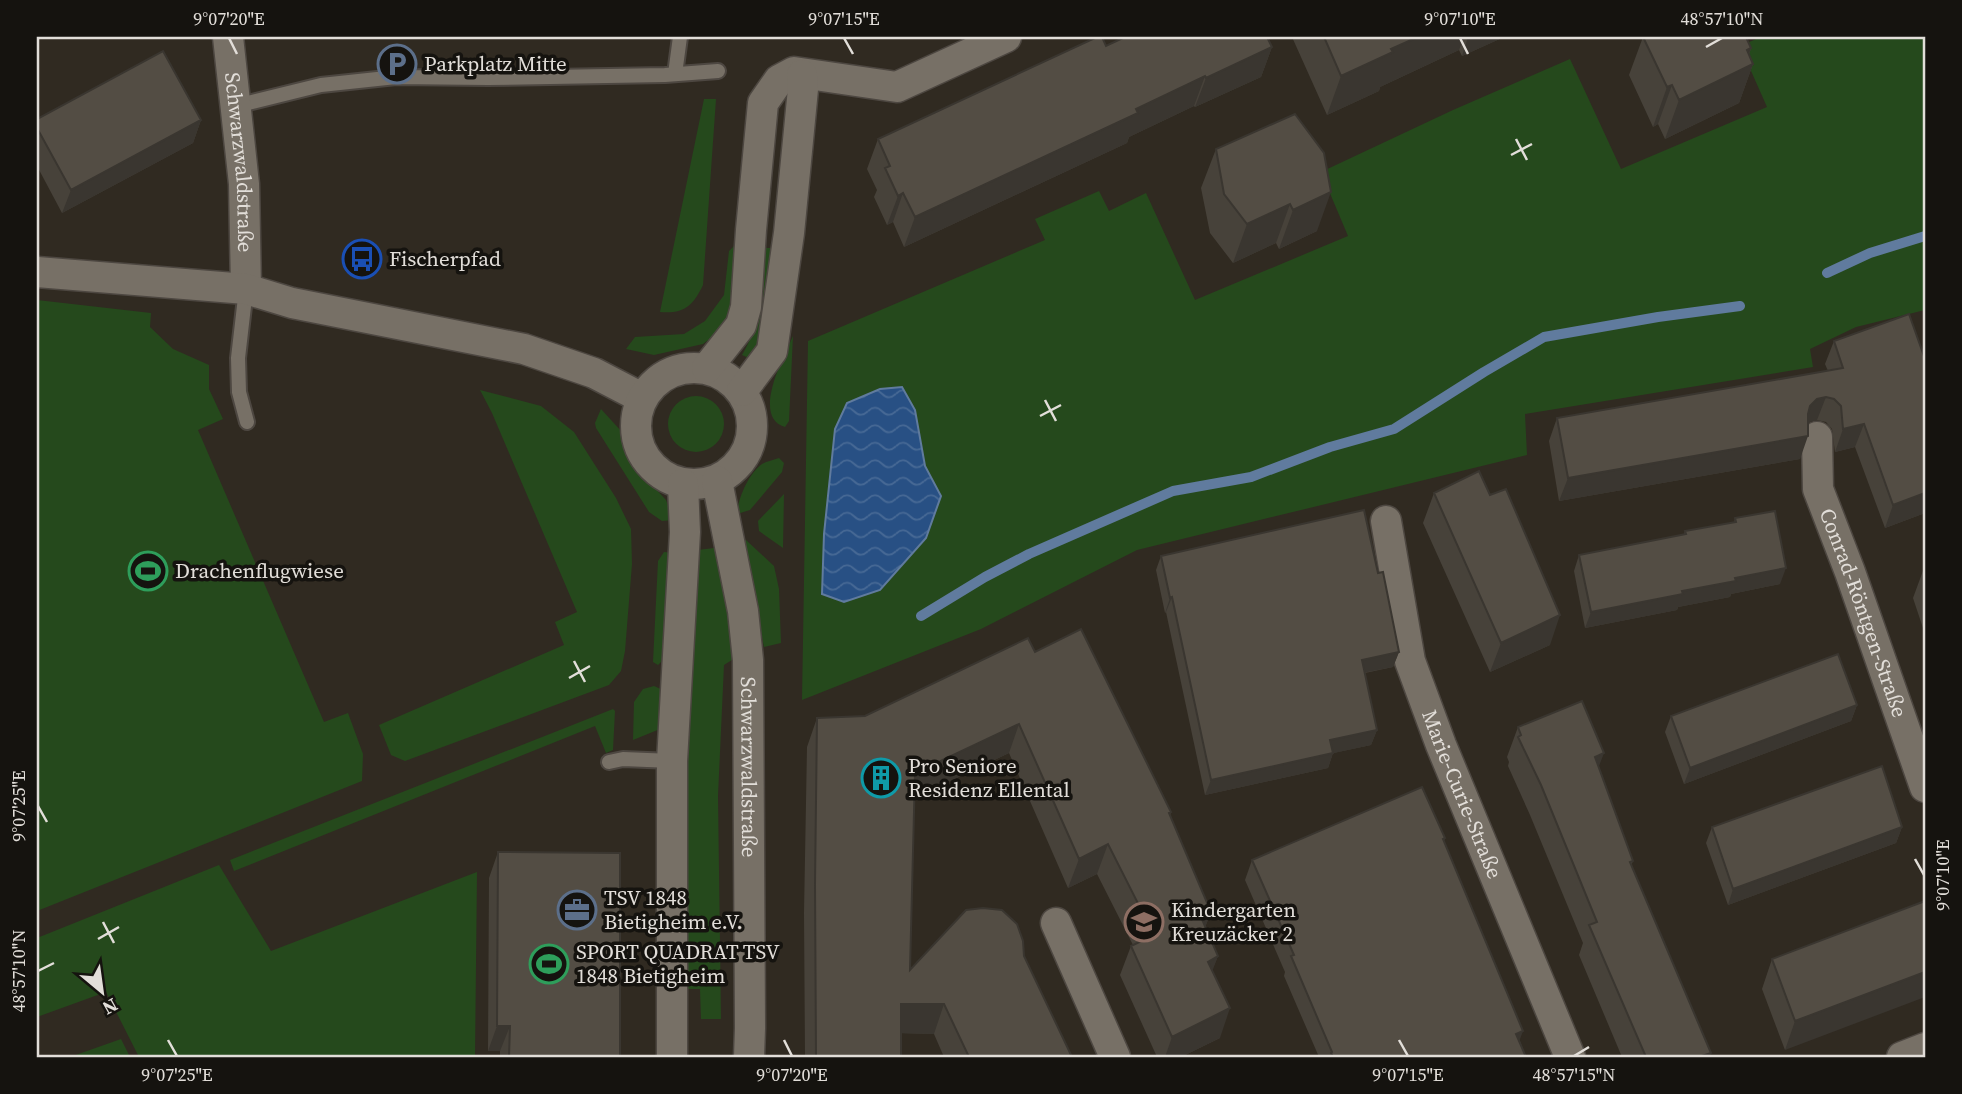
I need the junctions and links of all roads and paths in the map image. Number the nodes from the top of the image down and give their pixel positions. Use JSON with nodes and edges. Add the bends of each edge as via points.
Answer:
{"nodes":[{"id":1,"x":228,"y":37,"type":"edge"},
{"id":2,"x":680,"y":37,"type":"edge"},
{"id":3,"x":1006,"y":37,"type":"edge"},
{"id":4,"x":718,"y":71,"type":"dead end"},
{"id":5,"x":675,"y":74,"type":"junction"},
{"id":6,"x":802,"y":75,"type":"junction"},
{"id":7,"x":236,"y":106,"type":"junction"},
{"id":8,"x":37,"y":272,"type":"edge"},
{"id":9,"x":246,"y":289,"type":"junction"},
{"id":10,"x":707,"y":368,"type":"junction"},
{"id":11,"x":742,"y":391,"type":"junction"},
{"id":12,"x":642,"y":398,"type":"junction"},
{"id":13,"x":247,"y":422,"type":"dead end"},
{"id":14,"x":1817,"y":438,"type":"dead end"},
{"id":15,"x":717,"y":481,"type":"junction"},
{"id":16,"x":683,"y":484,"type":"junction"},
{"id":17,"x":1386,"y":521,"type":"dead end"},
{"id":18,"x":673,"y":761,"type":"junction"},
{"id":19,"x":609,"y":762,"type":"dead end"},
{"id":20,"x":1925,"y":787,"type":"edge"},
{"id":21,"x":1056,"y":923,"type":"dead end"},
{"id":22,"x":1925,"y":1048,"type":"edge"},
{"id":23,"x":672,"y":1057,"type":"edge"},
{"id":24,"x":749,"y":1057,"type":"edge"},
{"id":25,"x":1115,"y":1057,"type":"edge"},
{"id":26,"x":1570,"y":1057,"type":"edge"},
{"id":27,"x":1902,"y":1057,"type":"edge"}],
"edges":[{"from":1,"to":7,"type":"street","name":"Schwarzwaldstraße"},
{"from":2,"to":5,"type":"lane"},
{"from":3,"to":6,"type":"street","via":[[897,87]]},
{"from":4,"to":5,"type":"lane"},
{"from":5,"to":7,"type":"lane","via":[[396,77],[321,85]]},
{"from":6,"to":10,"type":"street","via":[[794,72],[779,80],[763,103],[746,307],[741,325]]},
{"from":6,"to":11,"type":"street","via":[[789,233],[772,351]]},
{"from":7,"to":9,"type":"street","name":"Schwarzwaldstraße","via":[[244,184]]},
{"from":8,"to":9,"type":"street"},
{"from":9,"to":12,"type":"street","via":[[292,303],[524,349],[594,373]]},
{"from":9,"to":13,"type":"lane","via":[[238,358],[239,392]]},
{"from":10,"to":11,"type":"street","via":[[726,376]]},
{"from":10,"to":12,"type":"street","via":[[670,373]]},
{"from":11,"to":15,"type":"street","via":[[750,407],[751,441],[744,458]]},
{"from":12,"to":16,"type":"street","via":[[636,419],[637,441],[646,460],[663,476]]},
{"from":14,"to":20,"type":"street","name":"Conrad-Röntgen-Straße","via":[[1818,489]]},
{"from":15,"to":16,"type":"street"},
{"from":15,"to":24,"type":"street","name":"Schwarzwaldstraße","via":[[748,660]]},
{"from":16,"to":18,"type":"street","via":[[685,533]]},
{"from":17,"to":26,"type":"street","name":"Marie-Curie-Straße","via":[[1410,661]]},
{"from":18,"to":19,"type":"lane"},
{"from":18,"to":23,"type":"street"},
{"from":21,"to":25,"type":"street"},
{"from":22,"to":27,"type":"street"}]}
